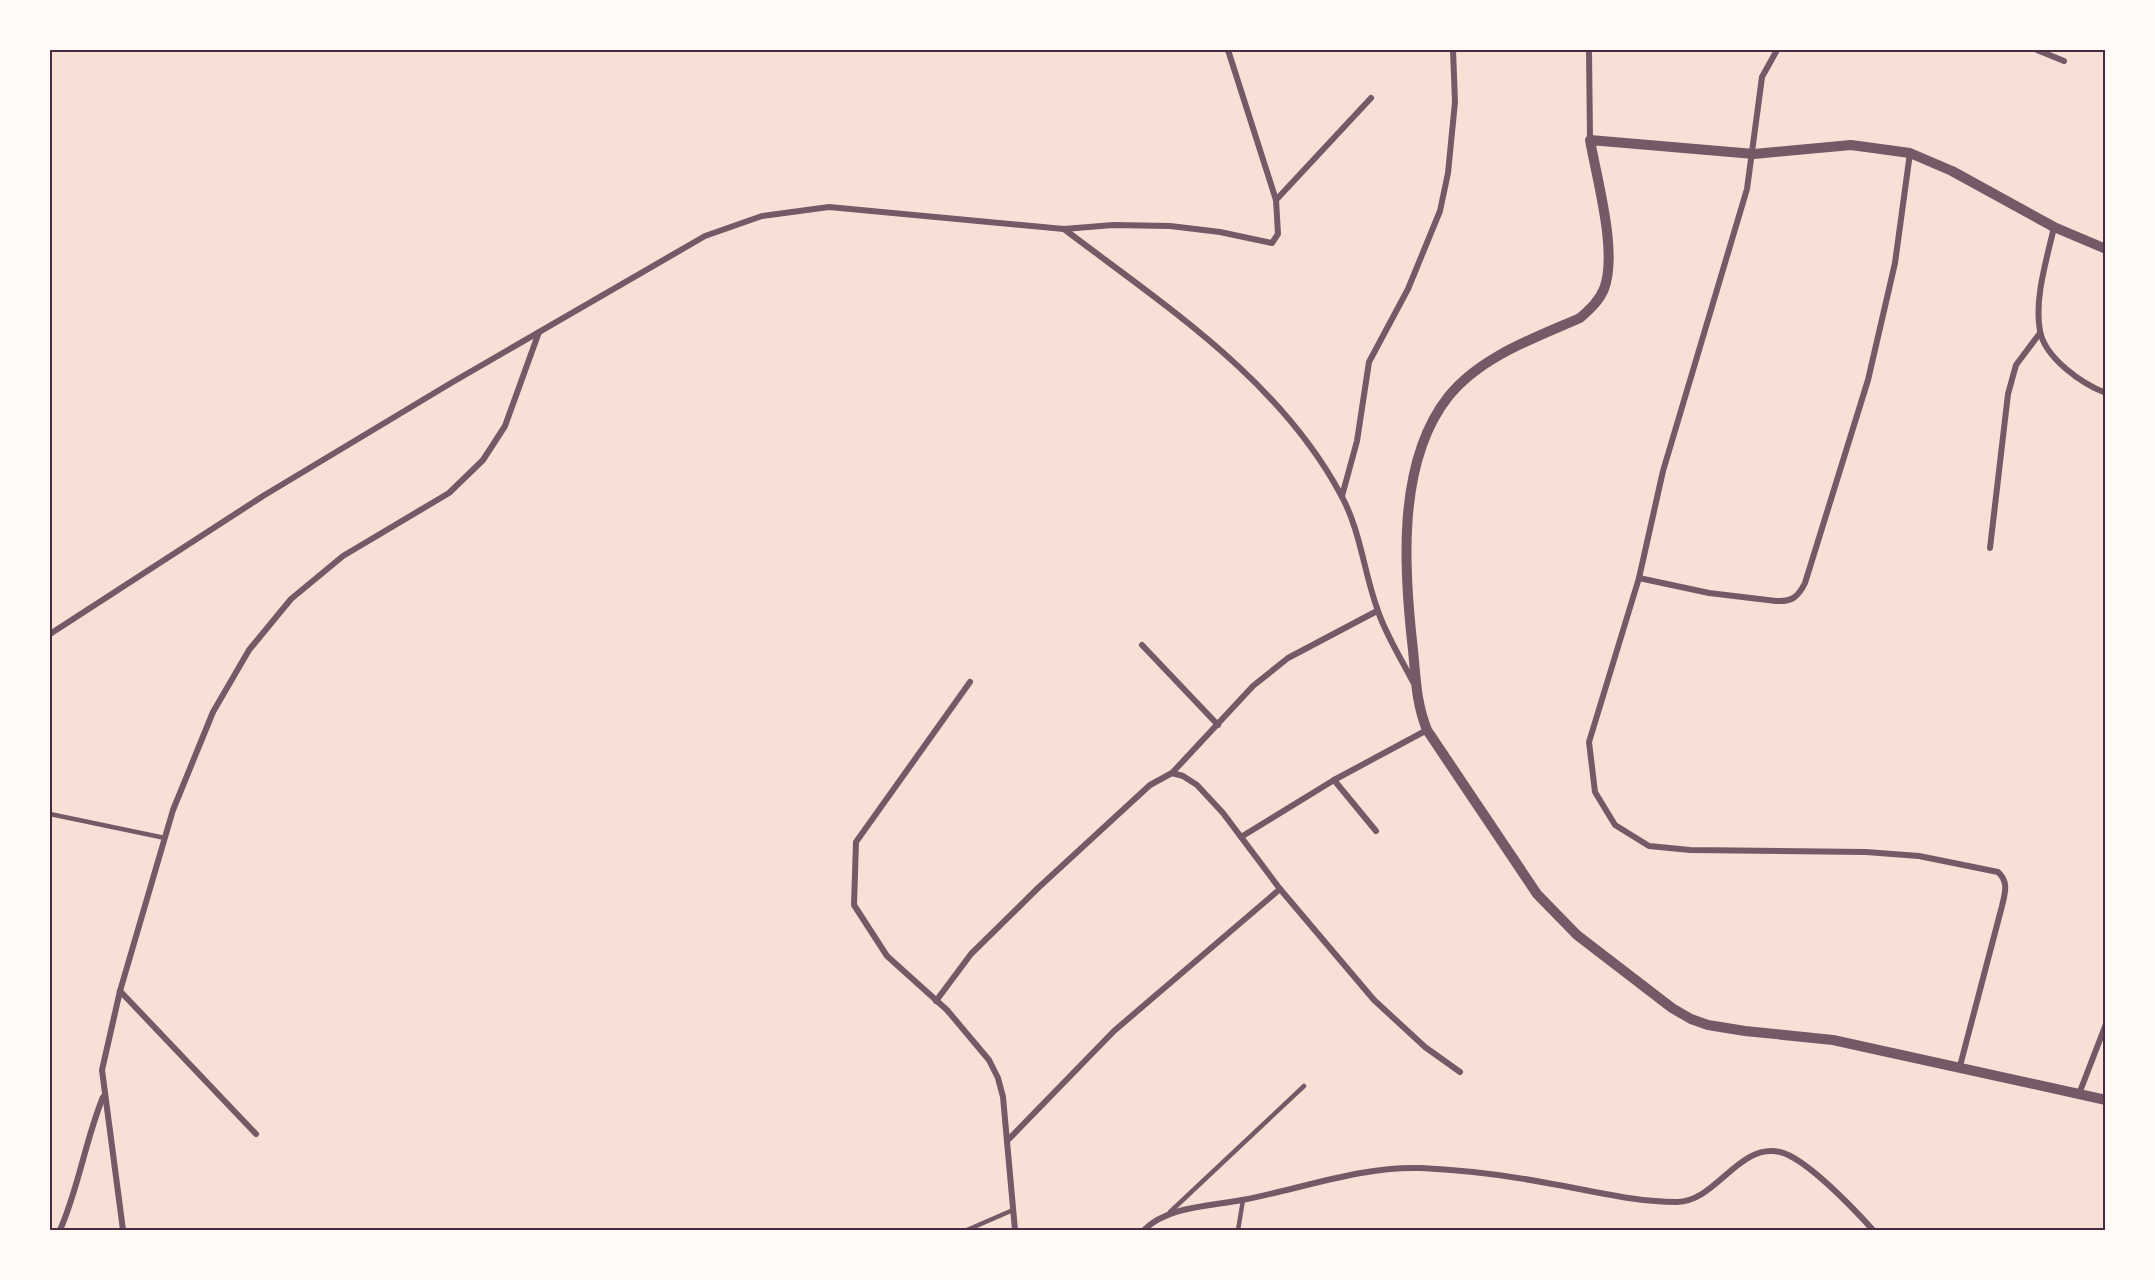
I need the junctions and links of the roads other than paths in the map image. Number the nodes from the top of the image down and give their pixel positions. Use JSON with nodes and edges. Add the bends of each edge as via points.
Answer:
{"nodes":[{"id":1,"x":1228,"y":50,"type":"edge"},
{"id":2,"x":1453,"y":50,"type":"edge"},
{"id":3,"x":1589,"y":50,"type":"edge"},
{"id":4,"x":1777,"y":50,"type":"edge"},
{"id":5,"x":2037,"y":50,"type":"edge"},
{"id":6,"x":2064,"y":60,"type":"dead end"},
{"id":7,"x":1371,"y":98,"type":"dead end"},
{"id":8,"x":1590,"y":140,"type":"junction"},
{"id":9,"x":1910,"y":153,"type":"junction"},
{"id":10,"x":1754,"y":154,"type":"junction"},
{"id":11,"x":1275,"y":200,"type":"junction"},
{"id":12,"x":2054,"y":226,"type":"junction"},
{"id":13,"x":1064,"y":229,"type":"junction"},
{"id":14,"x":2106,"y":249,"type":"edge"},
{"id":15,"x":539,"y":332,"type":"junction"},
{"id":16,"x":2040,"y":333,"type":"junction"},
{"id":17,"x":2106,"y":393,"type":"edge"},
{"id":18,"x":1342,"y":496,"type":"junction"},
{"id":19,"x":1990,"y":548,"type":"dead end"},
{"id":20,"x":1639,"y":578,"type":"junction"},
{"id":21,"x":1377,"y":611,"type":"junction"},
{"id":22,"x":50,"y":634,"type":"edge"},
{"id":23,"x":1142,"y":645,"type":"dead end"},
{"id":24,"x":970,"y":682,"type":"dead end"},
{"id":25,"x":1416,"y":688,"type":"junction"},
{"id":26,"x":1218,"y":725,"type":"junction"},
{"id":27,"x":1427,"y":730,"type":"junction"},
{"id":28,"x":1172,"y":773,"type":"junction"},
{"id":29,"x":1334,"y":780,"type":"junction"},
{"id":30,"x":50,"y":813,"type":"edge"},
{"id":31,"x":1376,"y":831,"type":"dead end"},
{"id":32,"x":1241,"y":837,"type":"junction"},
{"id":33,"x":165,"y":838,"type":"junction"},
{"id":34,"x":1280,"y":889,"type":"junction"},
{"id":35,"x":120,"y":991,"type":"junction"},
{"id":36,"x":936,"y":1001,"type":"junction"},
{"id":37,"x":2106,"y":1024,"type":"edge"},
{"id":38,"x":1960,"y":1066,"type":"junction"},
{"id":39,"x":1460,"y":1072,"type":"dead end"},
{"id":40,"x":1304,"y":1086,"type":"dead end"},
{"id":41,"x":2079,"y":1094,"type":"junction"},
{"id":42,"x":104,"y":1097,"type":"junction"},
{"id":43,"x":2106,"y":1100,"type":"edge"},
{"id":44,"x":256,"y":1134,"type":"dead end"},
{"id":45,"x":1007,"y":1141,"type":"junction"},
{"id":46,"x":1243,"y":1200,"type":"junction"},
{"id":47,"x":1013,"y":1210,"type":"junction"},
{"id":48,"x":1166,"y":1216,"type":"junction"},
{"id":49,"x":60,"y":1230,"type":"edge"},
{"id":50,"x":123,"y":1230,"type":"edge"},
{"id":51,"x":967,"y":1230,"type":"edge"},
{"id":52,"x":1015,"y":1230,"type":"edge"},
{"id":53,"x":1144,"y":1230,"type":"edge"},
{"id":54,"x":1238,"y":1230,"type":"edge"},
{"id":55,"x":1873,"y":1230,"type":"edge"}],
"edges":[{"from":1,"to":11,"type":"street"},
{"from":2,"to":18,"type":"street","via":[[1455,102],[1440,211],[1408,289],[1369,362],[1357,441]]},
{"from":3,"to":8,"type":"street"},
{"from":4,"to":10,"type":"street","via":[[1762,77]]},
{"from":5,"to":6,"type":"street"},
{"from":7,"to":11,"type":"street"},
{"from":8,"to":10,"type":"street"},
{"from":8,"to":25,"type":"street","via":[[1610,253],[1607,279],[1599,298],[1580,318],[1478,367],[1448,398],[1423,445],[1409,501],[1406,557]]},
{"from":9,"to":10,"type":"street","via":[[1851,145]]},
{"from":9,"to":12,"type":"street"},
{"from":9,"to":20,"type":"street","via":[[1895,263],[1868,380],[1798,596],[1787,602],[1776,601],[1709,593]]},
{"from":10,"to":20,"type":"street","via":[[1663,471]]},
{"from":11,"to":13,"type":"street","via":[[1278,234],[1276,240],[1265,242],[1170,226]]},
{"from":12,"to":14,"type":"street"},
{"from":12,"to":16,"type":"street","via":[[2042,281]]},
{"from":13,"to":15,"type":"street","via":[[829,207],[762,216],[705,236]]},
{"from":13,"to":18,"type":"street","via":[[1184,318],[1229,357],[1304,438]]},
{"from":15,"to":22,"type":"street","via":[[263,496]]},
{"from":15,"to":33,"type":"street","via":[[505,426],[483,460],[449,493],[343,556],[291,599],[249,650],[213,712]]},
{"from":16,"to":17,"type":"street","via":[[2068,371]]},
{"from":16,"to":19,"type":"street","via":[[2016,365],[2008,393]]},
{"from":18,"to":21,"type":"street"},
{"from":20,"to":38,"type":"street","via":[[1589,742],[1595,792],[1615,825],[1649,846],[1866,852],[1919,856],[1998,872],[2005,878],[2006,886]]},
{"from":21,"to":25,"type":"street"},
{"from":21,"to":26,"type":"street","via":[[1288,658],[1253,686]]},
{"from":23,"to":26,"type":"street"},
{"from":24,"to":36,"type":"street","via":[[856,842],[854,905],[887,956]]},
{"from":25,"to":27,"type":"street","via":[[1417,705]]},
{"from":26,"to":28,"type":"street"},
{"from":27,"to":29,"type":"street"},
{"from":27,"to":38,"type":"street","via":[[1537,894],[1577,935],[1672,1008],[1708,1025],[1833,1040]]},
{"from":28,"to":32,"type":"street","via":[[1197,786]]},
{"from":28,"to":36,"type":"street","via":[[1150,785],[1038,888],[971,954]]},
{"from":29,"to":31,"type":"street"},
{"from":29,"to":32,"type":"street"},
{"from":30,"to":33,"type":"lane"},
{"from":32,"to":34,"type":"street"},
{"from":33,"to":35,"type":"street"},
{"from":34,"to":39,"type":"street","via":[[1374,1000],[1425,1047]]},
{"from":34,"to":45,"type":"street","via":[[1114,1031]]},
{"from":35,"to":42,"type":"street","via":[[102,1070]]},
{"from":35,"to":44,"type":"street"},
{"from":36,"to":45,"type":"street","via":[[989,1060],[998,1077],[1004,1098]]},
{"from":37,"to":41,"type":"street"},
{"from":38,"to":41,"type":"street"},
{"from":40,"to":48,"type":"lane"},
{"from":41,"to":43,"type":"street"},
{"from":42,"to":49,"type":"street"},
{"from":42,"to":50,"type":"street"},
{"from":45,"to":47,"type":"street"},
{"from":46,"to":48,"type":"street"},
{"from":46,"to":54,"type":"lane"},
{"from":46,"to":55,"type":"street","via":[[1384,1168],[1421,1168],[1546,1182],[1609,1196],[1678,1202],[1694,1199],[1749,1157],[1767,1151],[1796,1158],[1854,1208]]},
{"from":47,"to":51,"type":"lane"},
{"from":47,"to":52,"type":"street"},
{"from":48,"to":53,"type":"street"}]}
